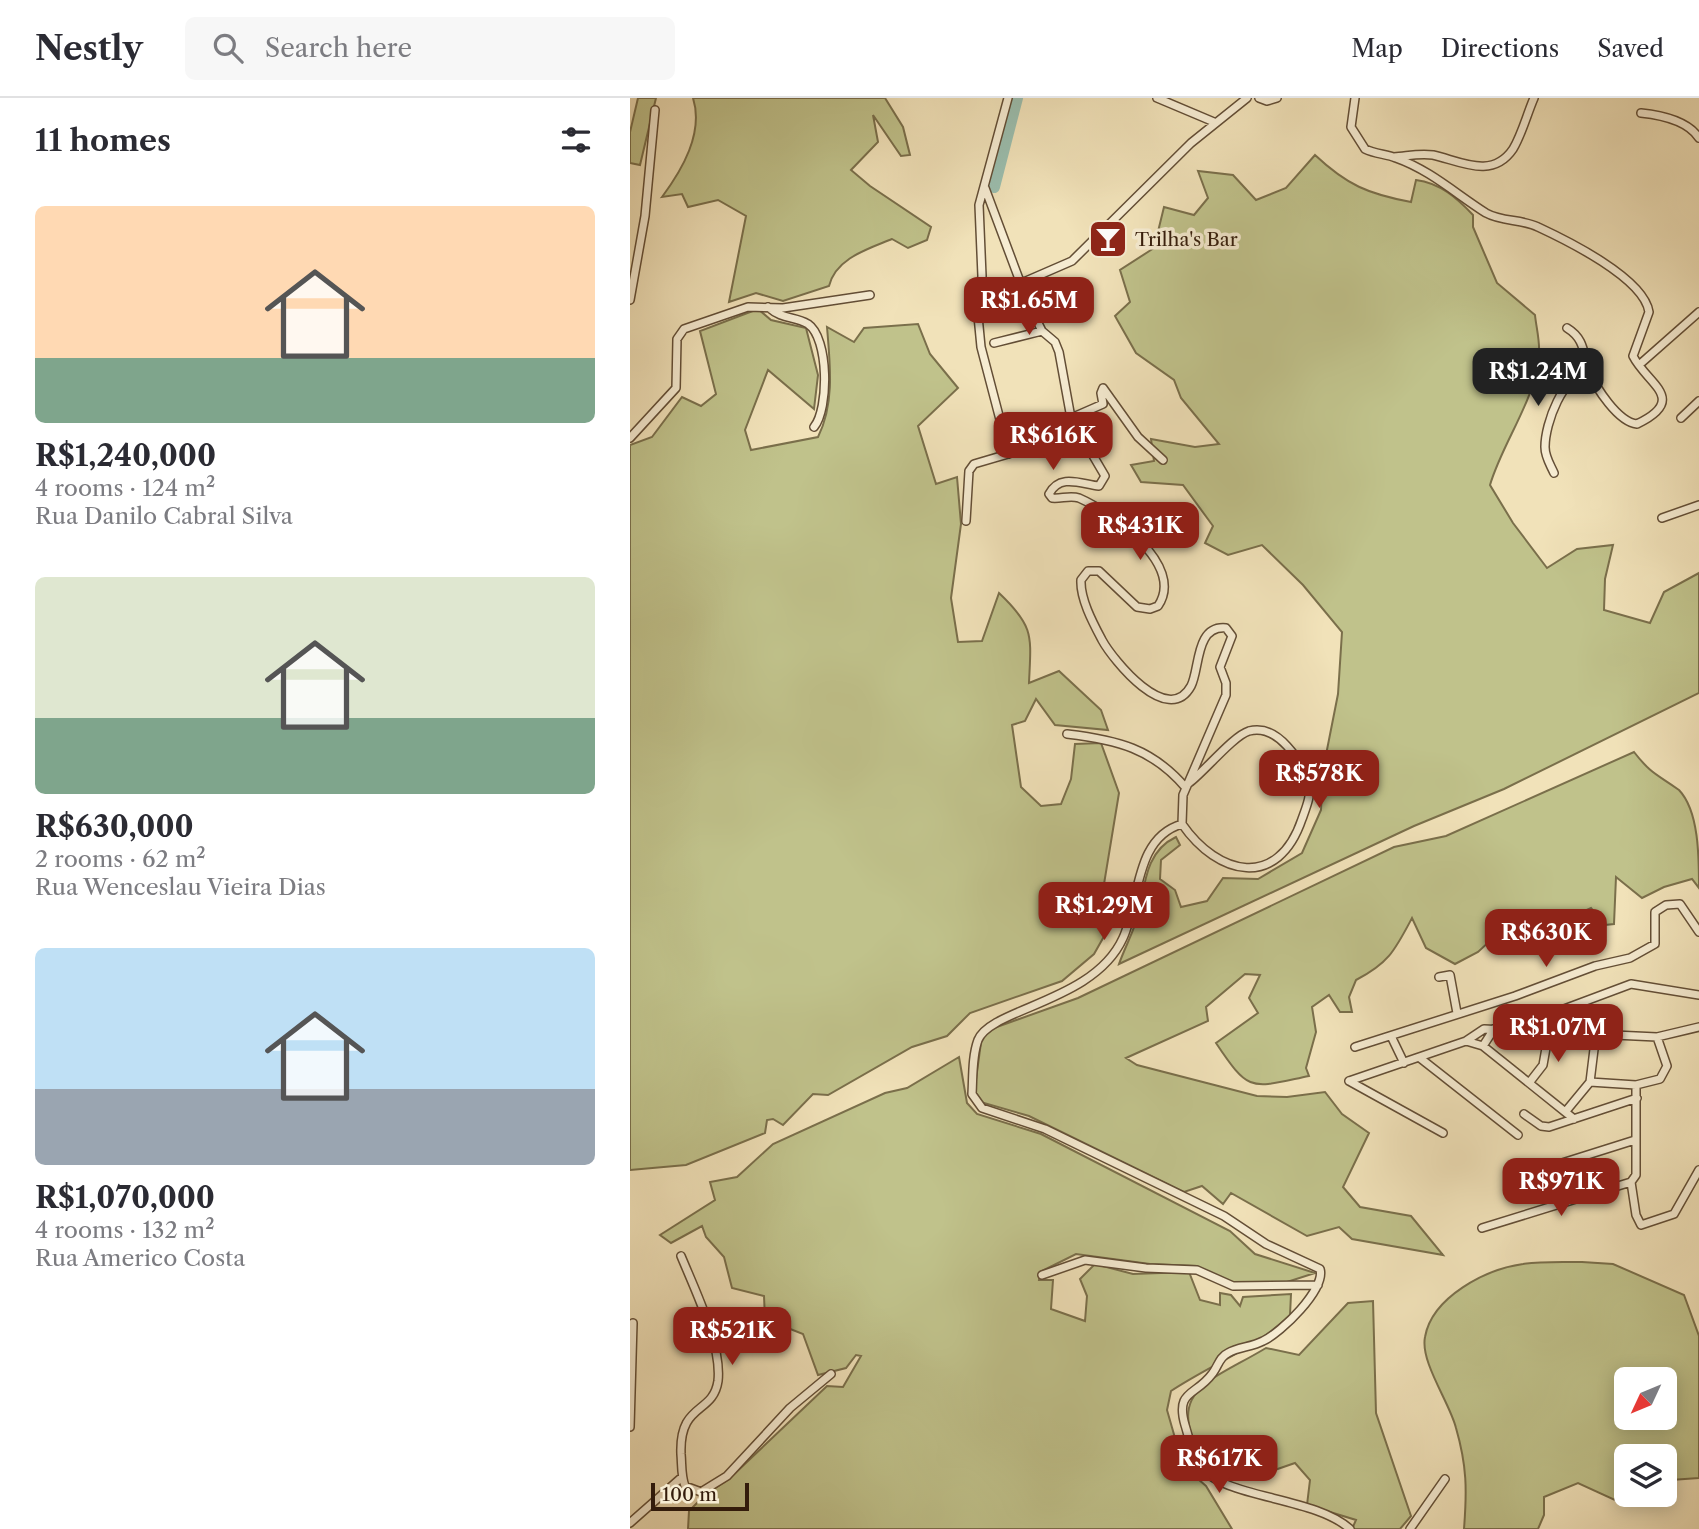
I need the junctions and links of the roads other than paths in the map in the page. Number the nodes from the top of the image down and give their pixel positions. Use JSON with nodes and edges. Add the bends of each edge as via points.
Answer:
{"nodes":[{"id":1,"x":1008,"y":98,"type":"edge"},
{"id":2,"x":1157,"y":98,"type":"edge"},
{"id":3,"x":1247,"y":98,"type":"edge"},
{"id":4,"x":1259,"y":98,"type":"edge"},
{"id":5,"x":1278,"y":98,"type":"edge"},
{"id":6,"x":1355,"y":98,"type":"edge"},
{"id":7,"x":1534,"y":98,"type":"edge"},
{"id":8,"x":655,"y":110,"type":"dead end"},
{"id":9,"x":1641,"y":113,"type":"dead end"},
{"id":10,"x":1214,"y":122,"type":"junction"},
{"id":11,"x":1699,"y":138,"type":"edge"},
{"id":12,"x":1394,"y":157,"type":"junction"},
{"id":13,"x":985,"y":188,"type":"junction"},
{"id":14,"x":1019,"y":284,"type":"junction"},
{"id":15,"x":870,"y":295,"type":"dead end"},
{"id":16,"x":630,"y":300,"type":"edge"},
{"id":17,"x":768,"y":307,"type":"junction"},
{"id":18,"x":1699,"y":312,"type":"edge"},
{"id":19,"x":1567,"y":328,"type":"dead end"},
{"id":20,"x":1042,"y":331,"type":"junction"},
{"id":21,"x":994,"y":343,"type":"dead end"},
{"id":22,"x":1639,"y":365,"type":"junction"},
{"id":23,"x":1589,"y":370,"type":"junction"},
{"id":24,"x":1699,"y":401,"type":"edge"},
{"id":25,"x":1071,"y":418,"type":"junction"},
{"id":26,"x":1681,"y":418,"type":"dead end"},
{"id":27,"x":814,"y":427,"type":"dead end"},
{"id":28,"x":1075,"y":427,"type":"junction"},
{"id":29,"x":630,"y":438,"type":"edge"},
{"id":30,"x":1009,"y":454,"type":"junction"},
{"id":31,"x":1163,"y":460,"type":"dead end"},
{"id":32,"x":1554,"y":472,"type":"dead end"},
{"id":33,"x":1699,"y":505,"type":"edge"},
{"id":34,"x":1662,"y":518,"type":"dead end"},
{"id":35,"x":966,"y":522,"type":"dead end"},
{"id":36,"x":1067,"y":734,"type":"dead end"},
{"id":37,"x":1187,"y":786,"type":"junction"},
{"id":38,"x":1182,"y":824,"type":"junction"},
{"id":39,"x":1699,"y":932,"type":"edge"},
{"id":40,"x":1439,"y":977,"type":"dead end"},
{"id":41,"x":1699,"y":995,"type":"edge"},
{"id":42,"x":1457,"y":1013,"type":"junction"},
{"id":43,"x":1699,"y":1027,"type":"edge"},
{"id":44,"x":1493,"y":1028,"type":"junction"},
{"id":45,"x":1522,"y":1030,"type":"junction"},
{"id":46,"x":1549,"y":1031,"type":"junction"},
{"id":47,"x":1596,"y":1033,"type":"junction"},
{"id":48,"x":1391,"y":1036,"type":"junction"},
{"id":49,"x":1657,"y":1037,"type":"junction"},
{"id":50,"x":1466,"y":1041,"type":"junction"},
{"id":51,"x":1483,"y":1046,"type":"junction"},
{"id":52,"x":1355,"y":1048,"type":"dead end"},
{"id":53,"x":1420,"y":1058,"type":"junction"},
{"id":54,"x":1404,"y":1062,"type":"junction"},
{"id":55,"x":1590,"y":1082,"type":"junction"},
{"id":56,"x":1529,"y":1083,"type":"junction"},
{"id":57,"x":1636,"y":1085,"type":"junction"},
{"id":58,"x":1637,"y":1098,"type":"junction"},
{"id":59,"x":1566,"y":1111,"type":"junction"},
{"id":60,"x":1524,"y":1114,"type":"dead end"},
{"id":61,"x":1574,"y":1119,"type":"junction"},
{"id":62,"x":1443,"y":1133,"type":"dead end"},
{"id":63,"x":1518,"y":1135,"type":"dead end"},
{"id":64,"x":1635,"y":1140,"type":"junction"},
{"id":65,"x":1562,"y":1163,"type":"dead end"},
{"id":66,"x":1699,"y":1170,"type":"edge"},
{"id":67,"x":1631,"y":1182,"type":"junction"},
{"id":68,"x":1482,"y":1228,"type":"dead end"},
{"id":69,"x":681,"y":1256,"type":"dead end"},
{"id":70,"x":1042,"y":1275,"type":"dead end"},
{"id":71,"x":1318,"y":1285,"type":"junction"},
{"id":72,"x":633,"y":1323,"type":"dead end"},
{"id":73,"x":831,"y":1374,"type":"dead end"},
{"id":74,"x":630,"y":1427,"type":"edge"},
{"id":75,"x":682,"y":1477,"type":"junction"},
{"id":76,"x":1445,"y":1479,"type":"dead end"},
{"id":77,"x":630,"y":1523,"type":"edge"},
{"id":78,"x":1350,"y":1529,"type":"edge"},
{"id":79,"x":1410,"y":1529,"type":"edge"}],
"edges":[{"from":1,"to":13,"type":"street"},
{"from":2,"to":10,"type":"street"},
{"from":3,"to":10,"type":"street"},
{"from":4,"to":5,"type":"street"},
{"from":6,"to":12,"type":"street","via":[[1351,127],[1358,142],[1373,153]]},
{"from":7,"to":12,"type":"street","via":[[1513,149],[1499,162],[1476,168],[1416,153]]},
{"from":8,"to":16,"type":"street","via":[[645,216]]},
{"from":9,"to":11,"type":"street","via":[[1672,121]]},
{"from":10,"to":14,"type":"street","via":[[1072,261]]},
{"from":12,"to":22,"type":"street","via":[[1450,186],[1487,213],[1538,227],[1581,248],[1641,294],[1649,312],[1634,352]]},
{"from":13,"to":14,"type":"street"},
{"from":13,"to":30,"type":"street","via":[[979,205],[979,333]]},
{"from":14,"to":20,"type":"street"},
{"from":15,"to":17,"type":"street"},
{"from":17,"to":27,"type":"street","via":[[783,318],[807,323],[819,337],[825,380]]},
{"from":17,"to":29,"type":"street","via":[[748,307],[679,333],[676,388]]},
{"from":18,"to":22,"type":"street"},
{"from":19,"to":23,"type":"street","via":[[1584,346]]},
{"from":20,"to":21,"type":"street"},
{"from":20,"to":25,"type":"street","via":[[1059,352]]},
{"from":22,"to":23,"type":"street","via":[[1663,395],[1657,410],[1637,424],[1619,414]]},
{"from":23,"to":32,"type":"street","via":[[1575,377],[1552,411],[1545,448]]},
{"from":24,"to":26,"type":"street"},
{"from":25,"to":28,"type":"street"},
{"from":25,"to":31,"type":"street","via":[[1103,404],[1103,388],[1138,437]]},
{"from":28,"to":30,"type":"street"},
{"from":28,"to":37,"type":"street","via":[[1105,479],[1099,486],[1068,480],[1050,490],[1050,496],[1077,497],[1134,535],[1157,562],[1165,588],[1158,606],[1144,609],[1099,571],[1091,569],[1083,575],[1083,594],[1112,656],[1144,689],[1174,699],[1190,687],[1209,634],[1226,628],[1232,636],[1220,667],[1226,683],[1223,705]]},
{"from":30,"to":35,"type":"street","via":[[979,461],[969,471]]},
{"from":33,"to":34,"type":"street"},
{"from":36,"to":37,"type":"street","via":[[1105,739],[1154,758]]},
{"from":37,"to":38,"type":"street","via":[[1181,803]]},
{"from":37,"to":38,"type":"street","via":[[1231,742],[1258,730],[1281,739],[1292,751],[1304,768],[1310,793],[1291,841],[1273,862],[1262,866],[1238,867],[1214,859]]},
{"from":38,"to":71,"type":"street","via":[[1160,837],[1147,858],[1123,938],[1101,969],[1071,991],[986,1027],[975,1052],[972,1094],[982,1108],[1045,1129],[1224,1216],[1279,1251],[1314,1264],[1322,1275]]},
{"from":39,"to":42,"type":"street","via":[[1680,904],[1660,907],[1655,944],[1646,951]]},
{"from":40,"to":42,"type":"street","via":[[1449,974]]},
{"from":41,"to":45,"type":"street","via":[[1631,984],[1532,1021]]},
{"from":42,"to":48,"type":"street"},
{"from":43,"to":49,"type":"street"},
{"from":44,"to":45,"type":"street"},
{"from":44,"to":50,"type":"street","via":[[1476,1031]]},
{"from":44,"to":51,"type":"street"},
{"from":45,"to":46,"type":"street"},
{"from":46,"to":47,"type":"street"},
{"from":46,"to":56,"type":"street","via":[[1543,1065]]},
{"from":47,"to":49,"type":"street"},
{"from":47,"to":55,"type":"street"},
{"from":48,"to":52,"type":"street"},
{"from":48,"to":54,"type":"street"},
{"from":49,"to":57,"type":"street","via":[[1666,1073],[1655,1082]]},
{"from":50,"to":51,"type":"street"},
{"from":50,"to":53,"type":"street"},
{"from":51,"to":56,"type":"street"},
{"from":53,"to":54,"type":"street"},
{"from":53,"to":63,"type":"street"},
{"from":54,"to":62,"type":"street","via":[[1349,1081]]},
{"from":55,"to":57,"type":"street"},
{"from":55,"to":59,"type":"street"},
{"from":56,"to":59,"type":"street"},
{"from":57,"to":58,"type":"street"},
{"from":58,"to":61,"type":"street"},
{"from":58,"to":64,"type":"street"},
{"from":59,"to":61,"type":"street"},
{"from":60,"to":61,"type":"street","via":[[1545,1128]]},
{"from":64,"to":65,"type":"street"},
{"from":64,"to":67,"type":"street","via":[[1636,1175]]},
{"from":66,"to":67,"type":"street","via":[[1674,1214],[1641,1225]]},
{"from":67,"to":68,"type":"street"},
{"from":69,"to":75,"type":"street","via":[[706,1320],[719,1373],[713,1395],[688,1418],[681,1432]]},
{"from":70,"to":71,"type":"street","via":[[1085,1260],[1193,1269],[1239,1287]]},
{"from":71,"to":78,"type":"street","via":[[1302,1308],[1271,1336],[1223,1356],[1212,1376],[1187,1394],[1182,1412],[1194,1455],[1206,1473],[1329,1514]]},
{"from":72,"to":74,"type":"street"},
{"from":73,"to":75,"type":"street","via":[[712,1488],[695,1491],[685,1486]]},
{"from":75,"to":77,"type":"street"},
{"from":76,"to":79,"type":"street"}]}
